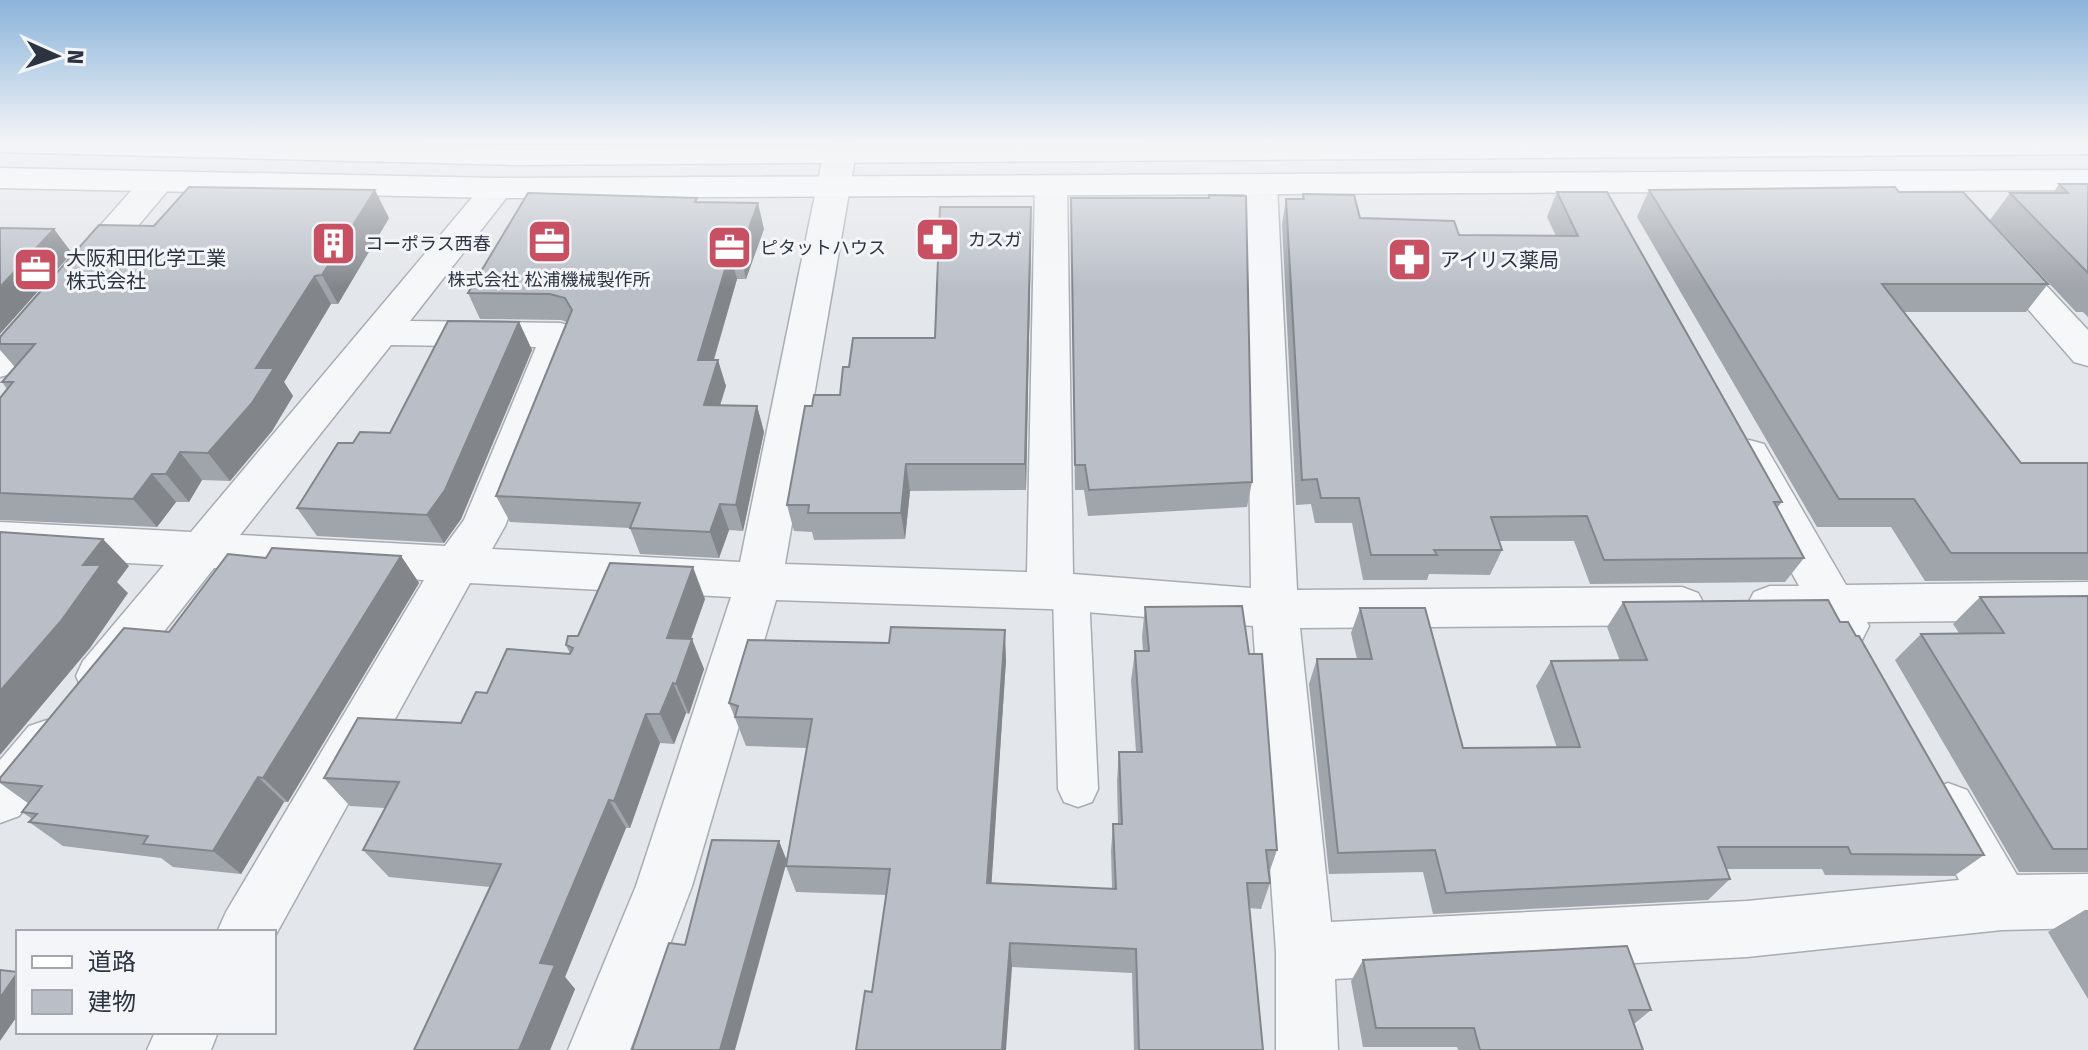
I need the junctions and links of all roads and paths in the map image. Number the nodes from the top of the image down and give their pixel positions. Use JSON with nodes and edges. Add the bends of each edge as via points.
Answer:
{"nodes":[{"id":1,"x":150,"y":190,"type":"edge"},
{"id":2,"x":490,"y":190,"type":"edge"},
{"id":3,"x":833,"y":190,"type":"edge"},
{"id":4,"x":1051,"y":190,"type":"edge"},
{"id":5,"x":1261,"y":190,"type":"edge"},
{"id":6,"x":1600,"y":190,"type":"edge"},
{"id":7,"x":1939,"y":190,"type":"edge"},
{"id":8,"x":1619,"y":222,"type":"edge"},
{"id":9,"x":381,"y":333,"type":"junction"},
{"id":10,"x":2088,"y":353,"type":"edge"},
{"id":11,"x":0,"y":364,"type":"edge"},
{"id":12,"x":1732,"y":425,"type":"edge"},
{"id":13,"x":0,"y":539,"type":"edge"},
{"id":14,"x":201,"y":551,"type":"junction"},
{"id":15,"x":458,"y":563,"type":"junction"},
{"id":16,"x":759,"y":581,"type":"junction"},
{"id":17,"x":1060,"y":592,"type":"junction"},
{"id":18,"x":2088,"y":601,"type":"edge"},
{"id":19,"x":1833,"y":604,"type":"junction"},
{"id":20,"x":1275,"y":609,"type":"junction"},
{"id":21,"x":1864,"y":659,"type":"edge"},
{"id":22,"x":1925,"y":767,"type":"edge"},
{"id":23,"x":1078,"y":789,"type":"dead end"},
{"id":24,"x":0,"y":799,"type":"edge"},
{"id":25,"x":2088,"y":901,"type":"edge"},
{"id":26,"x":2002,"y":903,"type":"junction"},
{"id":27,"x":247,"y":930,"type":"edge"},
{"id":28,"x":1305,"y":952,"type":"junction"},
{"id":29,"x":599,"y":1050,"type":"edge"},
{"id":30,"x":1307,"y":1050,"type":"edge"}],
"edges":[{"from":1,"to":11,"type":"street"},
{"from":2,"to":9,"type":"street"},
{"from":3,"to":16,"type":"street"},
{"from":4,"to":17,"type":"street"},
{"from":5,"to":20,"type":"street"},
{"from":6,"to":8,"type":"street"},
{"from":7,"to":10,"type":"street"},
{"from":9,"to":14,"type":"street"},
{"from":9,"to":15,"type":"street","via":[[560,335],[483,526]]},
{"from":12,"to":19,"type":"street"},
{"from":13,"to":14,"type":"street"},
{"from":14,"to":15,"type":"street"},
{"from":14,"to":24,"type":"street"},
{"from":15,"to":16,"type":"street"},
{"from":15,"to":27,"type":"street"},
{"from":16,"to":17,"type":"street"},
{"from":16,"to":29,"type":"street","via":[[664,886]]},
{"from":17,"to":20,"type":"street"},
{"from":17,"to":23,"type":"lane"},
{"from":18,"to":19,"type":"street"},
{"from":19,"to":20,"type":"street"},
{"from":19,"to":21,"type":"street"},
{"from":20,"to":28,"type":"street"},
{"from":22,"to":26,"type":"street"},
{"from":25,"to":26,"type":"street"},
{"from":26,"to":28,"type":"street","via":[[1747,929]]},
{"from":28,"to":30,"type":"street"}]}
